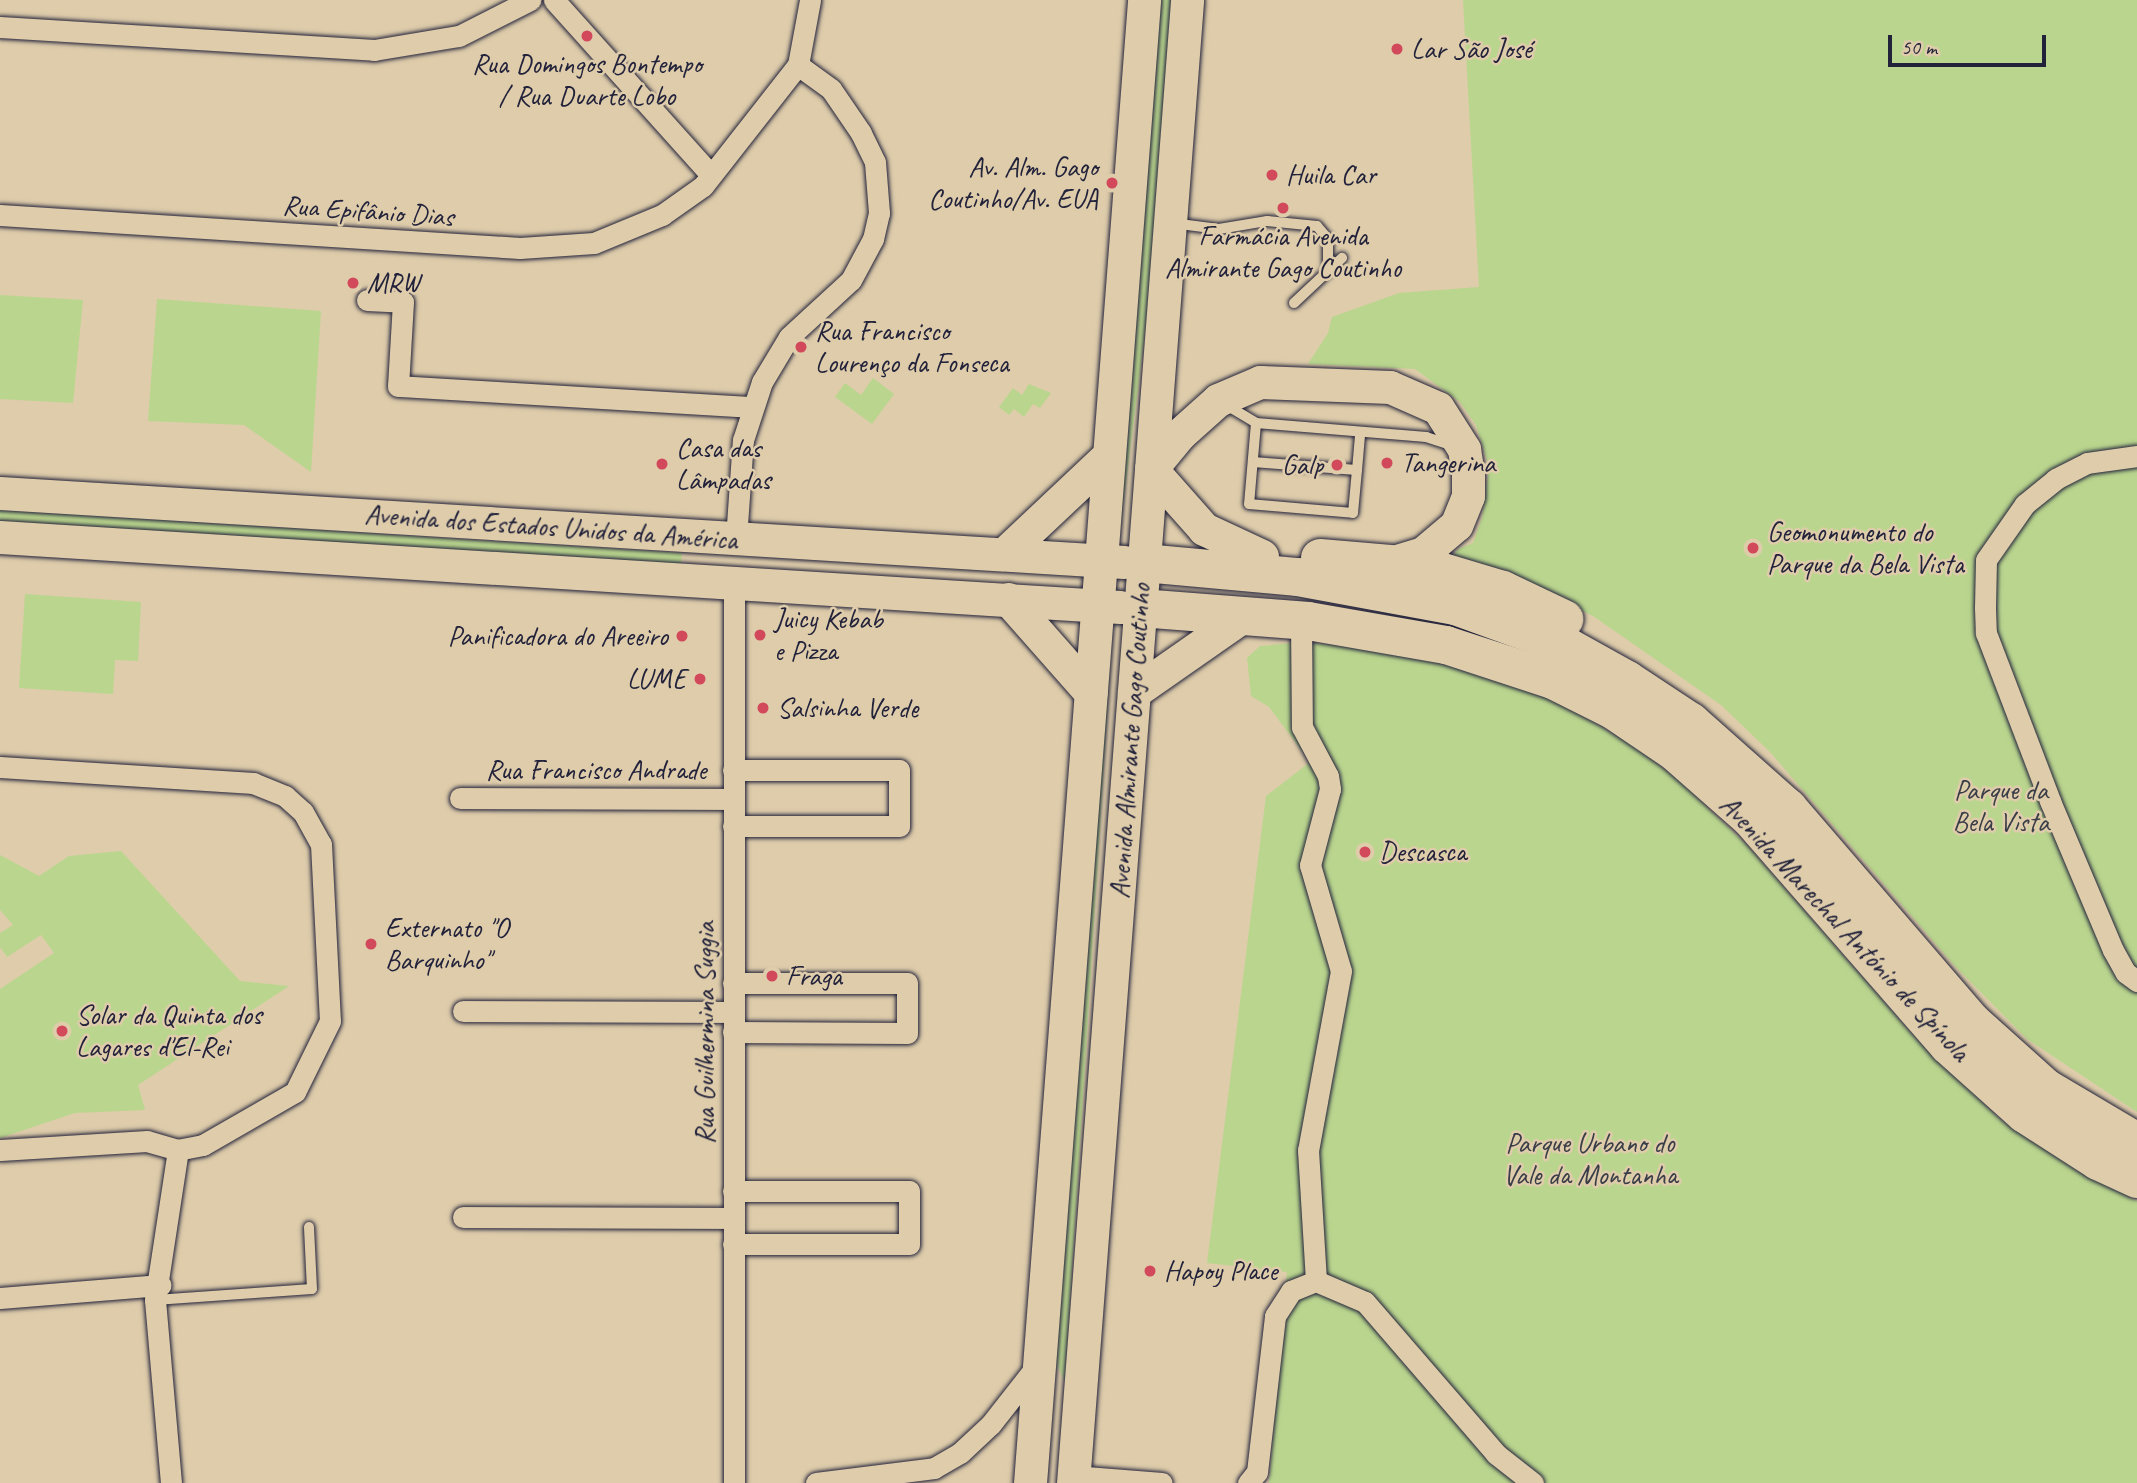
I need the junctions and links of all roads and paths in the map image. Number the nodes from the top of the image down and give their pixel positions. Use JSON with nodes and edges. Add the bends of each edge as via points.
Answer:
{"nodes":[{"id":1,"x":530,"y":0,"type":"edge"},
{"id":2,"x":554,"y":0,"type":"edge"},
{"id":3,"x":810,"y":0,"type":"edge"},
{"id":4,"x":1144,"y":0,"type":"edge"},
{"id":5,"x":1187,"y":0,"type":"edge"},
{"id":6,"x":0,"y":27,"type":"edge"},
{"id":7,"x":798,"y":65,"type":"junction"},
{"id":8,"x":709,"y":173,"type":"junction"},
{"id":9,"x":0,"y":215,"type":"edge"},
{"id":10,"x":1170,"y":223,"type":"junction"},
{"id":11,"x":1342,"y":258,"type":"dead end"},
{"id":12,"x":1328,"y":271,"type":"junction"},
{"id":13,"x":367,"y":300,"type":"dead end"},
{"id":14,"x":1294,"y":303,"type":"dead end"},
{"id":15,"x":1218,"y":400,"type":"junction"},
{"id":16,"x":751,"y":407,"type":"junction"},
{"id":17,"x":1256,"y":423,"type":"junction"},
{"id":18,"x":1360,"y":432,"type":"junction"},
{"id":19,"x":1464,"y":449,"type":"junction"},
{"id":20,"x":1109,"y":455,"type":"junction"},
{"id":21,"x":2137,"y":456,"type":"edge"},
{"id":22,"x":1253,"y":461,"type":"junction"},
{"id":23,"x":1151,"y":469,"type":"junction"},
{"id":24,"x":1357,"y":470,"type":"junction"},
{"id":25,"x":0,"y":493,"type":"edge"},
{"id":26,"x":0,"y":537,"type":"edge"},
{"id":27,"x":736,"y":539,"type":"junction"},
{"id":28,"x":1004,"y":554,"type":"junction"},
{"id":29,"x":1262,"y":556,"type":"junction"},
{"id":30,"x":1101,"y":561,"type":"junction"},
{"id":31,"x":1393,"y":562,"type":"junction"},
{"id":32,"x":1143,"y":563,"type":"junction"},
{"id":33,"x":1194,"y":565,"type":"junction"},
{"id":34,"x":734,"y":582,"type":"junction"},
{"id":35,"x":1008,"y":598,"type":"junction"},
{"id":36,"x":1098,"y":606,"type":"junction"},
{"id":37,"x":1140,"y":608,"type":"junction"},
{"id":38,"x":1243,"y":616,"type":"junction"},
{"id":39,"x":1300,"y":621,"type":"junction"},
{"id":40,"x":1134,"y":692,"type":"junction"},
{"id":41,"x":1091,"y":693,"type":"junction"},
{"id":42,"x":0,"y":767,"type":"edge"},
{"id":43,"x":733,"y":770,"type":"junction"},
{"id":44,"x":460,"y":798,"type":"dead end"},
{"id":45,"x":733,"y":799,"type":"junction"},
{"id":46,"x":1788,"y":808,"type":"junction"},
{"id":47,"x":733,"y":825,"type":"junction"},
{"id":48,"x":2137,"y":981,"type":"edge"},
{"id":49,"x":733,"y":983,"type":"junction"},
{"id":50,"x":463,"y":1011,"type":"dead end"},
{"id":51,"x":733,"y":1022,"type":"junction"},
{"id":52,"x":2137,"y":1142,"type":"edge"},
{"id":53,"x":0,"y":1150,"type":"edge"},
{"id":54,"x":178,"y":1150,"type":"junction"},
{"id":55,"x":2137,"y":1179,"type":"edge"},
{"id":56,"x":733,"y":1191,"type":"junction"},
{"id":57,"x":463,"y":1217,"type":"dead end"},
{"id":58,"x":733,"y":1218,"type":"junction"},
{"id":59,"x":309,"y":1227,"type":"dead end"},
{"id":60,"x":733,"y":1244,"type":"junction"},
{"id":61,"x":1316,"y":1281,"type":"junction"},
{"id":62,"x":158,"y":1293,"type":"junction"},
{"id":63,"x":0,"y":1298,"type":"edge"},
{"id":64,"x":1040,"y":1362,"type":"junction"},
{"id":65,"x":1031,"y":1469,"type":"edge"},
{"id":66,"x":1073,"y":1479,"type":"edge"},
{"id":67,"x":171,"y":1483,"type":"edge"},
{"id":68,"x":734,"y":1483,"type":"edge"},
{"id":69,"x":816,"y":1483,"type":"edge"},
{"id":70,"x":1162,"y":1483,"type":"edge"},
{"id":71,"x":1248,"y":1483,"type":"edge"},
{"id":72,"x":1533,"y":1483,"type":"edge"}],
"edges":[{"from":1,"to":6,"type":"street","via":[[459,36],[374,50]]},
{"from":2,"to":8,"type":"street"},
{"from":3,"to":7,"type":"street"},
{"from":4,"to":20,"type":"main road","name":"Avenida Almirante Gago Coutinho"},
{"from":5,"to":10,"type":"main road","name":"Avenida Almirante Gago Coutinho"},
{"from":7,"to":8,"type":"street","name":"Rua Epifânio Dias","via":[[775,99]]},
{"from":7,"to":16,"type":"street","via":[[831,89],[862,133],[874,162],[879,213],[873,239],[851,280],[789,337]]},
{"from":8,"to":9,"type":"street","name":"Rua Epifânio Dias","via":[[683,202],[640,227],[594,243],[545,249]]},
{"from":10,"to":12,"type":"lane","via":[[1219,229],[1267,221],[1317,226],[1328,239]]},
{"from":10,"to":23,"type":"main road","name":"Avenida Almirante Gago Coutinho"},
{"from":11,"to":12,"type":"lane"},
{"from":12,"to":14,"type":"lane"},
{"from":13,"to":16,"type":"street","via":[[403,302],[398,386]]},
{"from":15,"to":17,"type":"lane"},
{"from":15,"to":19,"type":"main road","via":[[1260,382],[1390,387],[1438,408]]},
{"from":15,"to":23,"type":"main road","via":[[1180,434]]},
{"from":16,"to":27,"type":"street","via":[[743,440]]},
{"from":17,"to":18,"type":"lane"},
{"from":17,"to":22,"type":"lane"},
{"from":18,"to":19,"type":"lane","via":[[1426,437]]},
{"from":18,"to":24,"type":"lane"},
{"from":19,"to":31,"type":"main road","via":[[1468,496],[1456,525],[1423,553]]},
{"from":20,"to":28,"type":"main road"},
{"from":20,"to":30,"type":"main road","name":"Avenida Almirante Gago Coutinho"},
{"from":21,"to":48,"type":"street","via":[[2087,463],[2056,479],[2025,504],[1986,560],[1984,608],[1986,633],[2050,801],[2113,950]]},
{"from":22,"to":24,"type":"lane"},
{"from":22,"to":24,"type":"lane","via":[[1249,504],[1353,513]]},
{"from":23,"to":29,"type":"main road","via":[[1204,529]]},
{"from":23,"to":32,"type":"main road","name":"Avenida Almirante Gago Coutinho"},
{"from":25,"to":27,"type":"main road","name":"Avenida dos Estados Unidos da América"},
{"from":26,"to":34,"type":"main road","name":"Avenida dos Estados Unidos da América"},
{"from":27,"to":28,"type":"main road","name":"Avenida dos Estados Unidos da América"},
{"from":27,"to":34,"type":"main road"},
{"from":28,"to":30,"type":"main road","name":"Avenida dos Estados Unidos da América"},
{"from":29,"to":31,"type":"highway"},
{"from":29,"to":33,"type":"highway"},
{"from":30,"to":32,"type":"main road","name":"Avenida dos Estados Unidos da América"},
{"from":30,"to":36,"type":"main road","name":"Avenida Almirante Gago Coutinho"},
{"from":31,"to":46,"type":"highway","via":[[1503,590],[1595,634],[1676,690],[1736,742],[1763,770]]},
{"from":32,"to":33,"type":"highway","name":"Avenida Marechal António de Spínola"},
{"from":32,"to":37,"type":"main road","name":"Avenida Almirante Gago Coutinho"},
{"from":33,"to":46,"type":"highway","name":"Avenida Marechal António de Spínola","via":[[1407,595],[1509,623],[1568,647],[1691,722]]},
{"from":34,"to":35,"type":"main road","name":"Avenida dos Estados Unidos da América"},
{"from":34,"to":43,"type":"street","name":"Rua Guilhermina Suggia"},
{"from":35,"to":36,"type":"main road","name":"Avenida dos Estados Unidos da América"},
{"from":35,"to":41,"type":"main road"},
{"from":36,"to":37,"type":"main road","name":"Avenida dos Estados Unidos da América"},
{"from":36,"to":41,"type":"main road","name":"Avenida Almirante Gago Coutinho"},
{"from":37,"to":38,"type":"highway","name":"Avenida Marechal António de Spínola"},
{"from":37,"to":40,"type":"main road","name":"Avenida Almirante Gago Coutinho"},
{"from":38,"to":39,"type":"highway","name":"Avenida Marechal António de Spínola"},
{"from":38,"to":40,"type":"main road"},
{"from":39,"to":55,"type":"highway","name":"Avenida Marechal António de Spínola","via":[[1396,634],[1497,660],[1553,680],[1634,724],[1675,752],[1751,819],[1948,1045],[2025,1114],[2098,1161]]},
{"from":39,"to":61,"type":"street","via":[[1302,726],[1330,789],[1311,871],[1341,971],[1308,1150]]},
{"from":40,"to":66,"type":"main road","name":"Avenida Almirante Gago Coutinho"},
{"from":41,"to":64,"type":"main road","name":"Avenida Almirante Gago Coutinho"},
{"from":42,"to":54,"type":"street","via":[[253,783],[285,796],[303,812],[321,844],[330,1021],[317,1054],[295,1092],[203,1145]]},
{"from":43,"to":45,"type":"street","name":"Rua Guilhermina Suggia"},
{"from":43,"to":47,"type":"street","via":[[899,770],[899,826]]},
{"from":44,"to":45,"type":"street","name":"Rua Francisco Andrade"},
{"from":45,"to":47,"type":"street","name":"Rua Guilhermina Suggia"},
{"from":46,"to":52,"type":"highway","name":"Avenida Marechal António de Spínola","via":[[1970,1021],[2046,1088]]},
{"from":47,"to":49,"type":"street","name":"Rua Guilhermina Suggia"},
{"from":49,"to":51,"type":"street","name":"Rua Guilhermina Suggia"},
{"from":49,"to":51,"type":"street","via":[[907,983],[907,1033]]},
{"from":50,"to":51,"type":"street"},
{"from":51,"to":56,"type":"street","name":"Rua Guilhermina Suggia"},
{"from":53,"to":54,"type":"street","via":[[147,1141]]},
{"from":54,"to":62,"type":"street"},
{"from":56,"to":58,"type":"street","name":"Rua Guilhermina Suggia"},
{"from":56,"to":60,"type":"street","via":[[909,1191],[909,1244]]},
{"from":57,"to":58,"type":"street"},
{"from":58,"to":60,"type":"street","name":"Rua Guilhermina Suggia"},
{"from":59,"to":62,"type":"lane","via":[[312,1289]]},
{"from":60,"to":68,"type":"street","name":"Rua Guilhermina Suggia"},
{"from":61,"to":71,"type":"street","via":[[1292,1291],[1275,1316],[1257,1472]]},
{"from":61,"to":72,"type":"street","via":[[1365,1302],[1496,1454]]},
{"from":62,"to":63,"type":"street"},
{"from":62,"to":67,"type":"street"},
{"from":64,"to":65,"type":"main road","name":"Avenida Almirante Gago Coutinho"},
{"from":64,"to":69,"type":"street","via":[[991,1423],[960,1453],[934,1468]]},
{"from":65,"to":66,"type":"main road"},
{"from":66,"to":70,"type":"street"}]}
